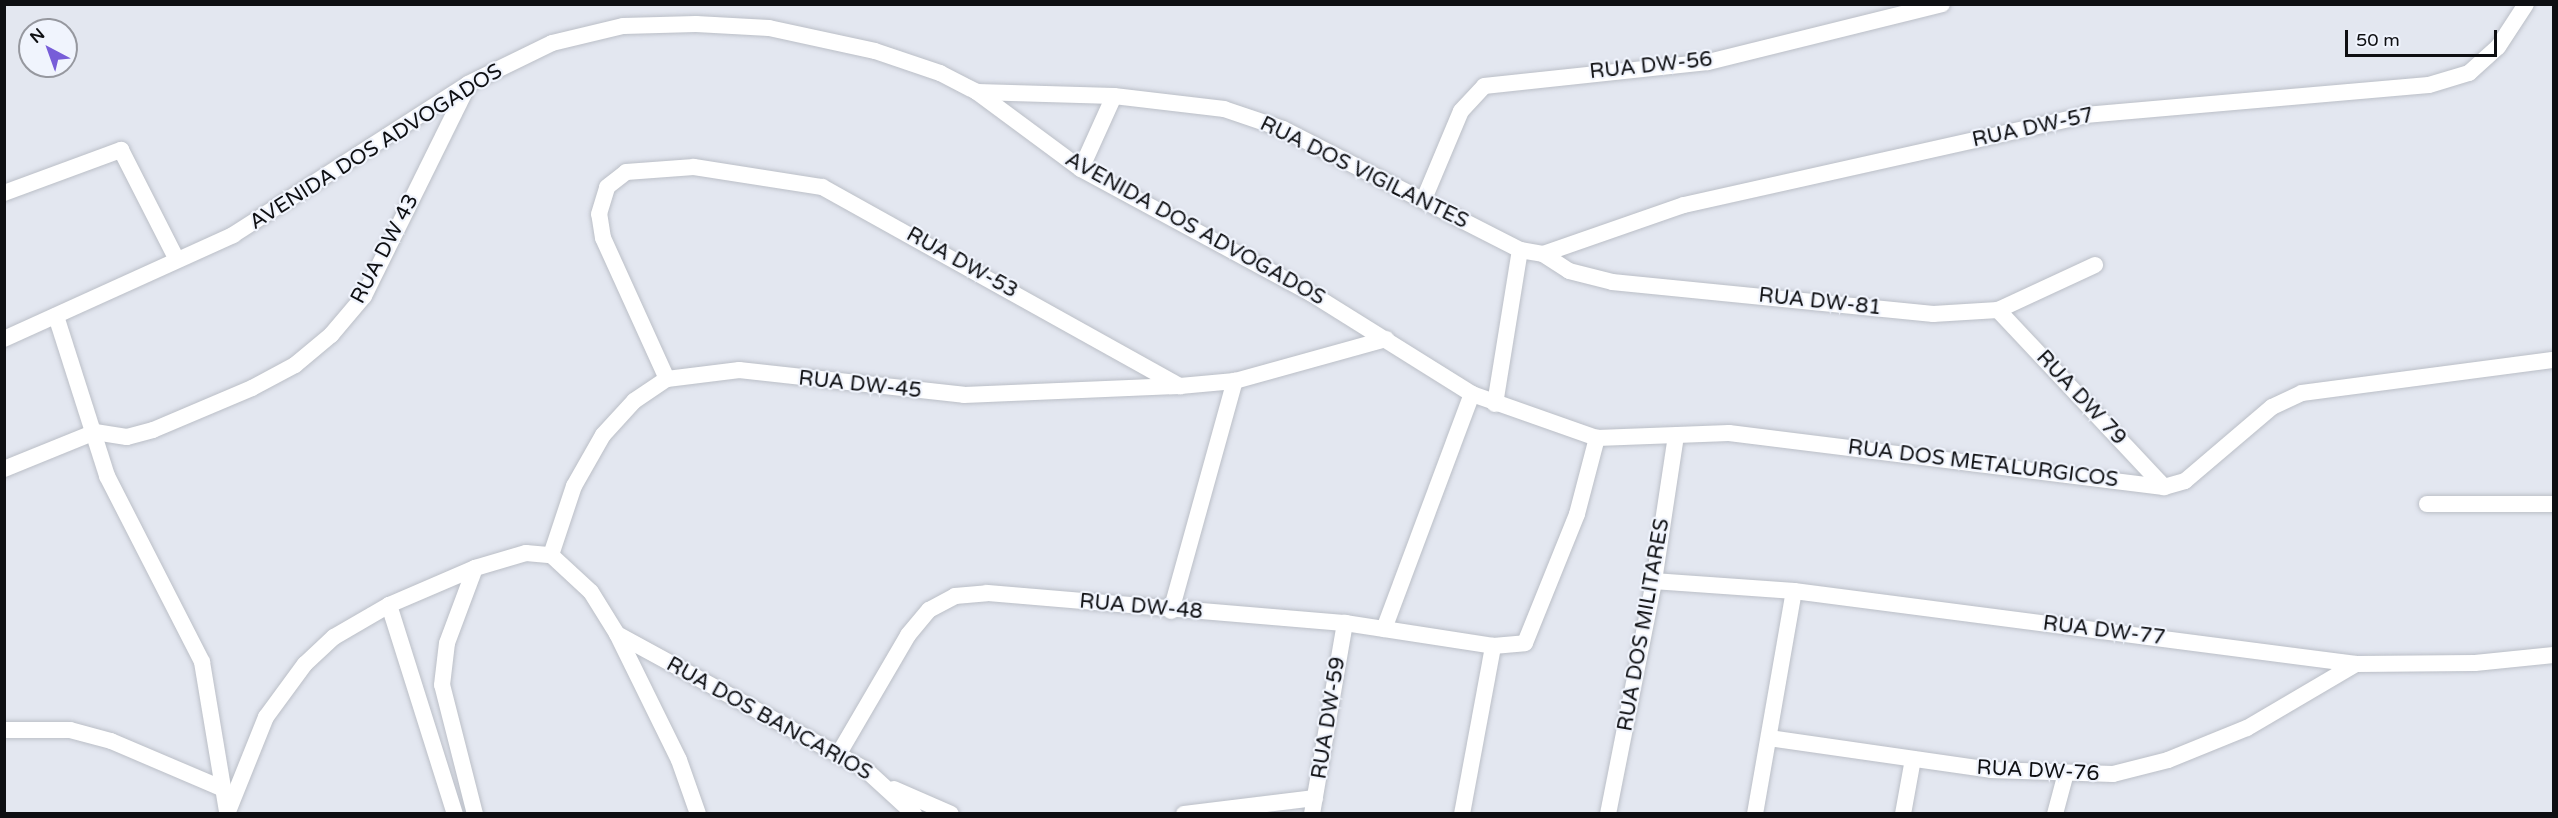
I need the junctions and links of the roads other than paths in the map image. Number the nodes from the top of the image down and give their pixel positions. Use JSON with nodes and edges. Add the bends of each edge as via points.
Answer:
{"nodes":[{"id":1,"x":1942,"y":4,"type":"edge"},
{"id":2,"x":2526,"y":4,"type":"edge"},
{"id":3,"x":468,"y":84,"type":"junction"},
{"id":4,"x":977,"y":92,"type":"junction"},
{"id":5,"x":1114,"y":96,"type":"junction"},
{"id":6,"x":1081,"y":169,"type":"junction"},
{"id":7,"x":4,"y":194,"type":"edge"},
{"id":8,"x":1424,"y":199,"type":"junction"},
{"id":9,"x":1520,"y":250,"type":"junction"},
{"id":10,"x":1543,"y":254,"type":"junction"},
{"id":11,"x":177,"y":258,"type":"junction"},
{"id":12,"x":2095,"y":265,"type":"dead end"},
{"id":13,"x":1998,"y":310,"type":"junction"},
{"id":14,"x":56,"y":316,"type":"junction"},
{"id":15,"x":4,"y":339,"type":"edge"},
{"id":16,"x":1386,"y":339,"type":"junction"},
{"id":17,"x":2553,"y":360,"type":"edge"},
{"id":18,"x":667,"y":379,"type":"junction"},
{"id":19,"x":1235,"y":381,"type":"junction"},
{"id":20,"x":1180,"y":386,"type":"junction"},
{"id":21,"x":1472,"y":394,"type":"junction"},
{"id":22,"x":1495,"y":404,"type":"junction"},
{"id":23,"x":95,"y":432,"type":"junction"},
{"id":24,"x":1676,"y":436,"type":"junction"},
{"id":25,"x":1597,"y":438,"type":"junction"},
{"id":26,"x":4,"y":468,"type":"edge"},
{"id":27,"x":2164,"y":487,"type":"junction"},
{"id":28,"x":2427,"y":504,"type":"dead end"},
{"id":29,"x":2553,"y":504,"type":"edge"},
{"id":30,"x":551,"y":555,"type":"junction"},
{"id":31,"x":475,"y":568,"type":"junction"},
{"id":32,"x":1654,"y":581,"type":"junction"},
{"id":33,"x":1794,"y":591,"type":"junction"},
{"id":34,"x":389,"y":605,"type":"junction"},
{"id":35,"x":1171,"y":611,"type":"junction"},
{"id":36,"x":1345,"y":623,"type":"junction"},
{"id":37,"x":1384,"y":628,"type":"junction"},
{"id":38,"x":617,"y":634,"type":"junction"},
{"id":39,"x":1493,"y":646,"type":"junction"},
{"id":40,"x":2553,"y":655,"type":"edge"},
{"id":41,"x":2355,"y":664,"type":"junction"},
{"id":42,"x":4,"y":730,"type":"edge"},
{"id":43,"x":1769,"y":738,"type":"junction"},
{"id":44,"x":838,"y":755,"type":"junction"},
{"id":45,"x":1913,"y":759,"type":"junction"},
{"id":46,"x":2065,"y":777,"type":"junction"},
{"id":47,"x":886,"y":785,"type":"junction"},
{"id":48,"x":219,"y":787,"type":"junction"},
{"id":49,"x":1314,"y":806,"type":"edge"},
{"id":50,"x":474,"y":809,"type":"edge"},
{"id":51,"x":227,"y":812,"type":"edge"},
{"id":52,"x":454,"y":812,"type":"edge"},
{"id":53,"x":698,"y":813,"type":"edge"},
{"id":54,"x":914,"y":813,"type":"edge"},
{"id":55,"x":951,"y":813,"type":"edge"},
{"id":56,"x":1184,"y":813,"type":"edge"},
{"id":57,"x":1462,"y":813,"type":"edge"},
{"id":58,"x":1608,"y":813,"type":"edge"},
{"id":59,"x":1755,"y":813,"type":"edge"},
{"id":60,"x":1903,"y":813,"type":"edge"},
{"id":61,"x":2055,"y":813,"type":"edge"}],
"edges":[{"from":1,"to":8,"type":"street","name":"RUA DW-56","via":[[1708,62],[1484,86],[1461,111]]},
{"from":2,"to":10,"type":"street","name":"RUA DW-57","via":[[2498,47],[2469,73],[2429,85],[2085,115],[1684,205]]},
{"from":3,"to":4,"type":"street","name":"AVENIDA DOS ADVOGADOS","via":[[552,43],[623,26],[696,24],[769,28],[875,51]]},
{"from":3,"to":11,"type":"street","name":"AVENIDA DOS ADVOGADOS","via":[[233,235]]},
{"from":3,"to":23,"type":"street","name":"RUA DW 43","via":[[364,296],[331,335],[295,365],[252,388],[153,430],[128,437]]},
{"from":4,"to":5,"type":"street","name":"RUA DOS VIGILANTES"},
{"from":4,"to":6,"type":"street","name":"AVENIDA DOS ADVOGADOS"},
{"from":5,"to":6,"type":"street"},
{"from":5,"to":8,"type":"street","name":"RUA DOS VIGILANTES","via":[[1224,109],[1273,125]]},
{"from":6,"to":16,"type":"street","name":"AVENIDA DOS ADVOGADOS"},
{"from":7,"to":11,"type":"street","via":[[121,150]]},
{"from":8,"to":9,"type":"street","name":"RUA DOS VIGILANTES"},
{"from":9,"to":10,"type":"street","name":"RUA DW-57"},
{"from":9,"to":22,"type":"street"},
{"from":10,"to":13,"type":"street","name":"RUA DW-81","via":[[1569,271],[1612,282],[1933,314]]},
{"from":11,"to":14,"type":"street","name":"AVENIDA DOS ADVOGADOS"},
{"from":12,"to":13,"type":"street","name":"RUA DW-81"},
{"from":13,"to":27,"type":"street","name":"RUA DW 79"},
{"from":14,"to":15,"type":"street","name":"AVENIDA DOS ADVOGADOS"},
{"from":14,"to":23,"type":"street"},
{"from":16,"to":19,"type":"street","name":"RUA DW-45"},
{"from":16,"to":21,"type":"street","name":"AVENIDA DOS ADVOGADOS"},
{"from":17,"to":27,"type":"street","name":"RUA DOS METALURGICOS","via":[[2302,393],[2272,407],[2185,482]]},
{"from":18,"to":20,"type":"street","name":"RUA DW-45","via":[[739,370],[964,395]]},
{"from":18,"to":20,"type":"street","name":"RUA DW-53","via":[[603,238],[599,214],[607,187],[626,172],[651,168],[733,170],[822,187]]},
{"from":18,"to":30,"type":"street","via":[[634,401],[603,435],[574,486]]},
{"from":19,"to":20,"type":"street","name":"RUA DW-45"},
{"from":19,"to":35,"type":"street"},
{"from":21,"to":22,"type":"street","name":"AVENIDA DOS ADVOGADOS"},
{"from":21,"to":37,"type":"street"},
{"from":22,"to":25,"type":"street","name":"AVENIDA DOS ADVOGADOS"},
{"from":23,"to":26,"type":"street"},
{"from":23,"to":48,"type":"street","via":[[107,476],[202,662]]},
{"from":24,"to":25,"type":"street","name":"RUA DOS METALURGICOS"},
{"from":24,"to":27,"type":"street","name":"RUA DOS METALURGICOS","via":[[1764,437]]},
{"from":24,"to":32,"type":"street","name":"RUA DOS MILITARES"},
{"from":25,"to":39,"type":"street","name":"RUA DW-48","via":[[1577,514],[1526,643]]},
{"from":28,"to":29,"type":"street"},
{"from":30,"to":31,"type":"street","via":[[526,553]]},
{"from":30,"to":38,"type":"street","via":[[591,592]]},
{"from":31,"to":34,"type":"street"},
{"from":31,"to":50,"type":"street","via":[[447,643],[442,685]]},
{"from":32,"to":33,"type":"street","name":"RUA DW-77"},
{"from":32,"to":58,"type":"street","name":"RUA DOS MILITARES"},
{"from":33,"to":41,"type":"street","name":"RUA DW-77"},
{"from":33,"to":43,"type":"street"},
{"from":34,"to":51,"type":"street","via":[[334,637],[305,664],[266,717]]},
{"from":34,"to":52,"type":"street"},
{"from":35,"to":36,"type":"street","name":"RUA DW-48"},
{"from":35,"to":44,"type":"street","name":"RUA DW-48","via":[[987,593],[955,596],[929,610],[908,635]]},
{"from":36,"to":37,"type":"street","name":"RUA DW-48"},
{"from":36,"to":49,"type":"street","name":"RUA DW-59"},
{"from":37,"to":39,"type":"street","name":"RUA DW-48"},
{"from":38,"to":44,"type":"street","name":"RUA DOS BANCARIOS"},
{"from":38,"to":53,"type":"street","via":[[679,760]]},
{"from":39,"to":57,"type":"street"},
{"from":40,"to":41,"type":"street","name":"RUA DW-77","via":[[2475,663]]},
{"from":41,"to":46,"type":"street","name":"RUA DW-76","via":[[2247,728],[2168,760],[2113,774]]},
{"from":42,"to":48,"type":"street","via":[[70,730],[101,738]]},
{"from":43,"to":45,"type":"street","name":"RUA DW-76"},
{"from":43,"to":59,"type":"street"},
{"from":44,"to":47,"type":"street","name":"RUA DOS BANCARIOS"},
{"from":45,"to":46,"type":"street","name":"RUA DW-76"},
{"from":45,"to":60,"type":"street"},
{"from":46,"to":61,"type":"street"},
{"from":47,"to":54,"type":"street","name":"RUA DOS BANCARIOS"},
{"from":47,"to":55,"type":"street"},
{"from":48,"to":51,"type":"street"},
{"from":49,"to":56,"type":"street"},
{"from":50,"to":52,"type":"street"}]}
